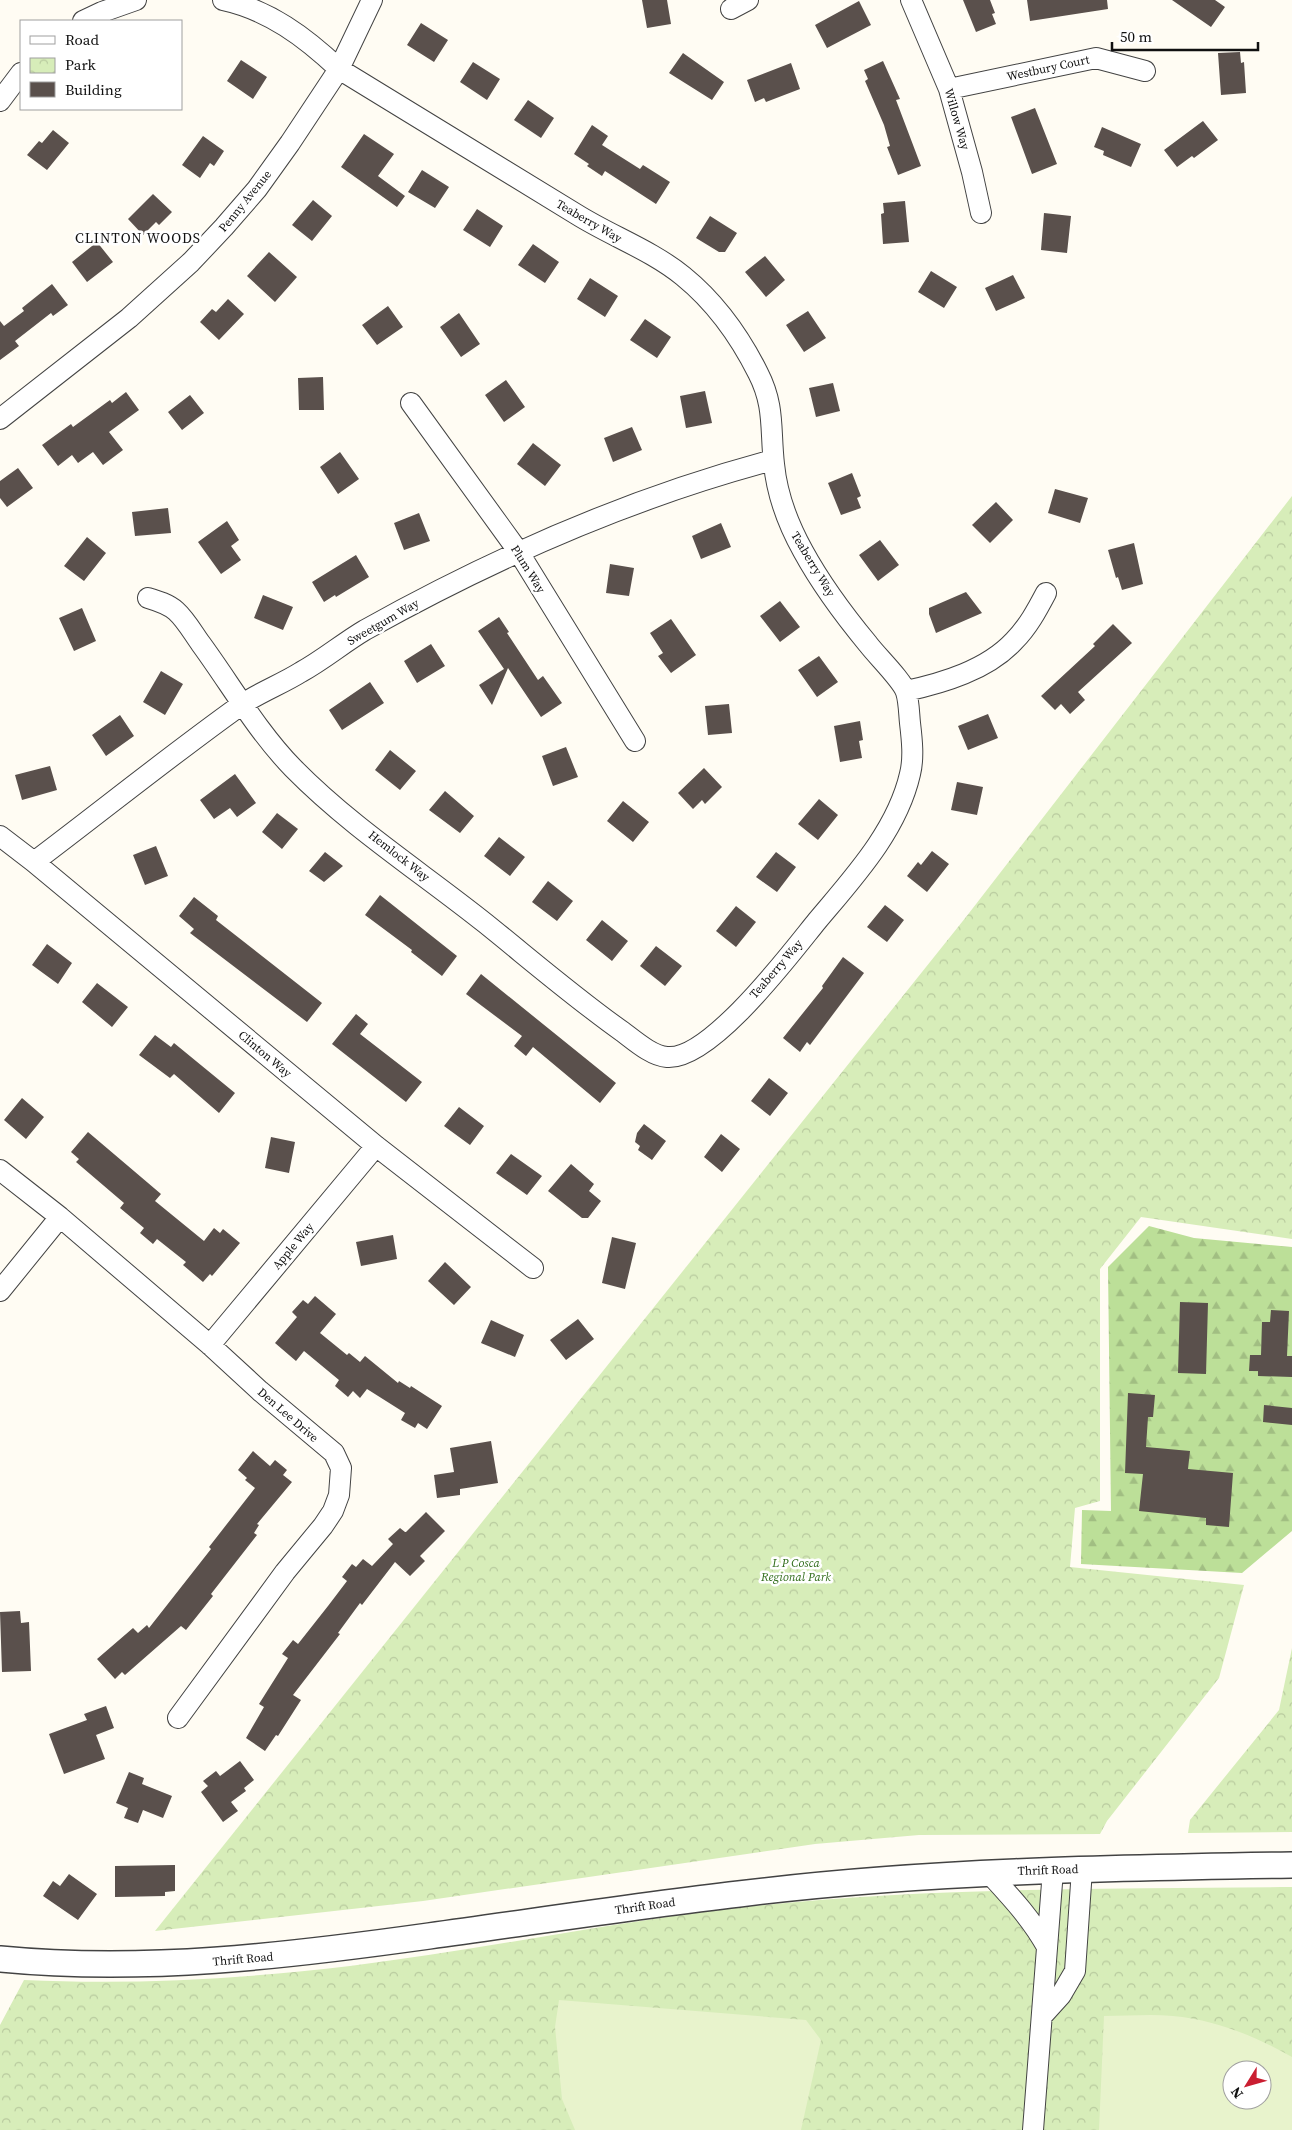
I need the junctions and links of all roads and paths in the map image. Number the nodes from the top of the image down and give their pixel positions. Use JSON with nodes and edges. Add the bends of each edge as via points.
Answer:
{"nodes":[{"id":1,"x":136,"y":0,"type":"edge"},
{"id":2,"x":223,"y":0,"type":"edge"},
{"id":3,"x":372,"y":0,"type":"edge"},
{"id":4,"x":911,"y":0,"type":"edge"},
{"id":5,"x":85,"y":20,"type":"edge"},
{"id":6,"x":339,"y":69,"type":"junction"},
{"id":7,"x":1146,"y":71,"type":"dead end"},
{"id":8,"x":20,"y":74,"type":"edge"},
{"id":9,"x":949,"y":89,"type":"junction"},
{"id":10,"x":0,"y":101,"type":"edge"},
{"id":11,"x":981,"y":213,"type":"dead end"},
{"id":12,"x":411,"y":403,"type":"dead end"},
{"id":13,"x":0,"y":419,"type":"edge"},
{"id":14,"x":774,"y":460,"type":"junction"},
{"id":15,"x":518,"y":551,"type":"junction"},
{"id":16,"x":1046,"y":593,"type":"dead end"},
{"id":17,"x":148,"y":598,"type":"dead end"},
{"id":18,"x":906,"y":691,"type":"junction"},
{"id":19,"x":243,"y":703,"type":"junction"},
{"id":20,"x":635,"y":741,"type":"dead end"},
{"id":21,"x":0,"y":836,"type":"edge"},
{"id":22,"x":34,"y":862,"type":"junction"},
{"id":23,"x":694,"y":1048,"type":"joint"},
{"id":24,"x":376,"y":1146,"type":"junction"},
{"id":25,"x":0,"y":1170,"type":"edge"},
{"id":26,"x":60,"y":1218,"type":"junction"},
{"id":27,"x":533,"y":1268,"type":"dead end"},
{"id":28,"x":0,"y":1291,"type":"edge"},
{"id":29,"x":210,"y":1345,"type":"junction"},
{"id":30,"x":178,"y":1718,"type":"dead end"},
{"id":31,"x":1292,"y":1865,"type":"edge"},
{"id":32,"x":1082,"y":1869,"type":"junction"},
{"id":33,"x":1053,"y":1870,"type":"junction"},
{"id":34,"x":988,"y":1872,"type":"junction"},
{"id":35,"x":1047,"y":1947,"type":"junction"},
{"id":36,"x":0,"y":1960,"type":"edge"},
{"id":37,"x":1042,"y":2016,"type":"junction"},
{"id":38,"x":1032,"y":2130,"type":"edge"}],
"edges":[{"from":1,"to":5,"type":"street"},
{"from":2,"to":6,"type":"street","name":"Teaberry Way","via":[[242,4],[292,30]]},
{"from":3,"to":6,"type":"street","name":"Penny Avenue"},
{"from":4,"to":9,"type":"street","name":"Willow Way"},
{"from":6,"to":13,"type":"street","name":"Penny Avenue","via":[[257,189],[191,262],[129,318]]},
{"from":6,"to":14,"type":"street","name":"Teaberry Way","via":[[583,219],[682,275],[722,316],[761,378],[772,411]]},
{"from":7,"to":9,"type":"street","name":"Westbury Court","via":[[1096,58]]},
{"from":8,"to":10,"type":"street"},
{"from":9,"to":11,"type":"street","name":"Willow Way"},
{"from":12,"to":15,"type":"street","name":"Plum Way"},
{"from":14,"to":15,"type":"street","name":"Sweetgum Way","via":[[719,474],[654,497]]},
{"from":14,"to":18,"type":"street","name":"Teaberry Way","via":[[786,516],[808,559],[863,638]]},
{"from":15,"to":19,"type":"street","name":"Sweetgum Way","via":[[363,632],[303,672]]},
{"from":15,"to":20,"type":"street","name":"Plum Way"},
{"from":16,"to":18,"type":"street","via":[[1014,642],[992,659],[968,672]]},
{"from":17,"to":19,"type":"street","name":"Hemlock Way","via":[[176,611]]},
{"from":18,"to":23,"type":"street","name":"Teaberry Way","via":[[913,750],[911,773],[890,823],[871,854],[786,959],[737,1013],[713,1036]]},
{"from":19,"to":22,"type":"street","name":"Sweetgum Way"},
{"from":19,"to":23,"type":"street","name":"Hemlock Way","via":[[293,767],[331,802],[600,1016],[641,1046],[666,1057]]},
{"from":21,"to":22,"type":"street","name":"Clinton Way"},
{"from":22,"to":24,"type":"street","name":"Clinton Way"},
{"from":24,"to":27,"type":"street","name":"Clinton Way"},
{"from":24,"to":29,"type":"street","name":"Apple Way"},
{"from":25,"to":26,"type":"street","name":"Den Lee Drive"},
{"from":26,"to":28,"type":"street"},
{"from":26,"to":29,"type":"street","name":"Den Lee Drive"},
{"from":29,"to":30,"type":"street","name":"Den Lee Drive","via":[[334,1453],[341,1468],[339,1495],[323,1526],[284,1572]]},
{"from":31,"to":32,"type":"street","name":"Thrift Road"},
{"from":32,"to":33,"type":"street","name":"Thrift Road"},
{"from":32,"to":37,"type":"street","via":[[1075,1971],[1061,1995]]},
{"from":33,"to":34,"type":"street","name":"Thrift Road"},
{"from":33,"to":35,"type":"street"},
{"from":34,"to":35,"type":"street","via":[[1022,1908]]},
{"from":34,"to":36,"type":"street","name":"Thrift Road","via":[[879,1879],[737,1894],[258,1958],[118,1965]]},
{"from":35,"to":37,"type":"street"},
{"from":37,"to":38,"type":"street"}]}
